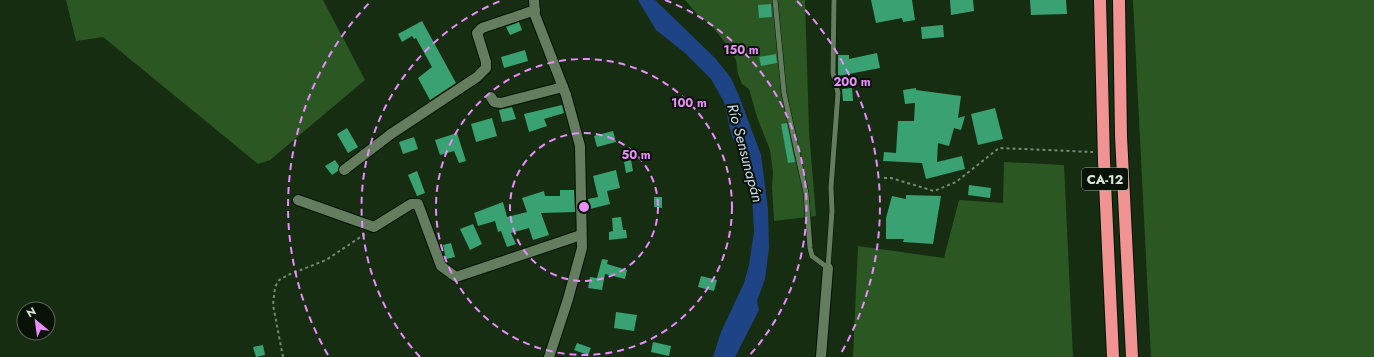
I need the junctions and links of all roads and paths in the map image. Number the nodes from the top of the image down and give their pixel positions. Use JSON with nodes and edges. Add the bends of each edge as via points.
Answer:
{"nodes":[{"id":1,"x":775,"y":0,"type":"edge"},
{"id":2,"x":834,"y":0,"type":"edge"},
{"id":3,"x":1100,"y":0,"type":"edge"},
{"id":4,"x":1119,"y":0,"type":"edge"},
{"id":5,"x":534,"y":5,"type":"edge"},
{"id":6,"x":563,"y":88,"type":"junction"},
{"id":7,"x":491,"y":97,"type":"dead end"},
{"id":8,"x":1104,"y":152,"type":"junction"},
{"id":9,"x":344,"y":170,"type":"dead end"},
{"id":10,"x":884,"y":178,"type":"dead end"},
{"id":11,"x":298,"y":200,"type":"dead end"},
{"id":12,"x":374,"y":227,"type":"junction"},
{"id":13,"x":581,"y":235,"type":"junction"},
{"id":14,"x":828,"y":268,"type":"junction"},
{"id":15,"x":283,"y":357,"type":"edge"},
{"id":16,"x":549,"y":357,"type":"edge"},
{"id":17,"x":821,"y":357,"type":"edge"},
{"id":18,"x":1113,"y":357,"type":"edge"},
{"id":19,"x":1132,"y":357,"type":"edge"}],
"edges":[{"from":1,"to":14,"type":"lane","via":[[784,94],[806,193],[810,248],[812,256]]},
{"from":2,"to":14,"type":"lane","via":[[833,73],[838,93]]},
{"from":3,"to":8,"type":"highway","number":"CA-12"},
{"from":4,"to":19,"type":"highway","number":"CA-12"},
{"from":5,"to":6,"type":"street"},
{"from":5,"to":9,"type":"street","via":[[482,28],[477,33],[486,62],[486,68],[477,77],[391,134]]},
{"from":6,"to":7,"type":"street","via":[[501,103],[494,102]]},
{"from":6,"to":13,"type":"street","via":[[580,146]]},
{"from":8,"to":10,"type":"path","via":[[999,148],[956,182],[934,191]]},
{"from":8,"to":18,"type":"highway","number":"CA-12"},
{"from":11,"to":12,"type":"street"},
{"from":12,"to":13,"type":"street","via":[[411,204],[418,204],[441,266],[456,277]]},
{"from":12,"to":15,"type":"path","via":[[326,260],[279,280],[275,287],[273,305]]},
{"from":13,"to":16,"type":"street","via":[[582,248]]},
{"from":14,"to":17,"type":"street"}]}
